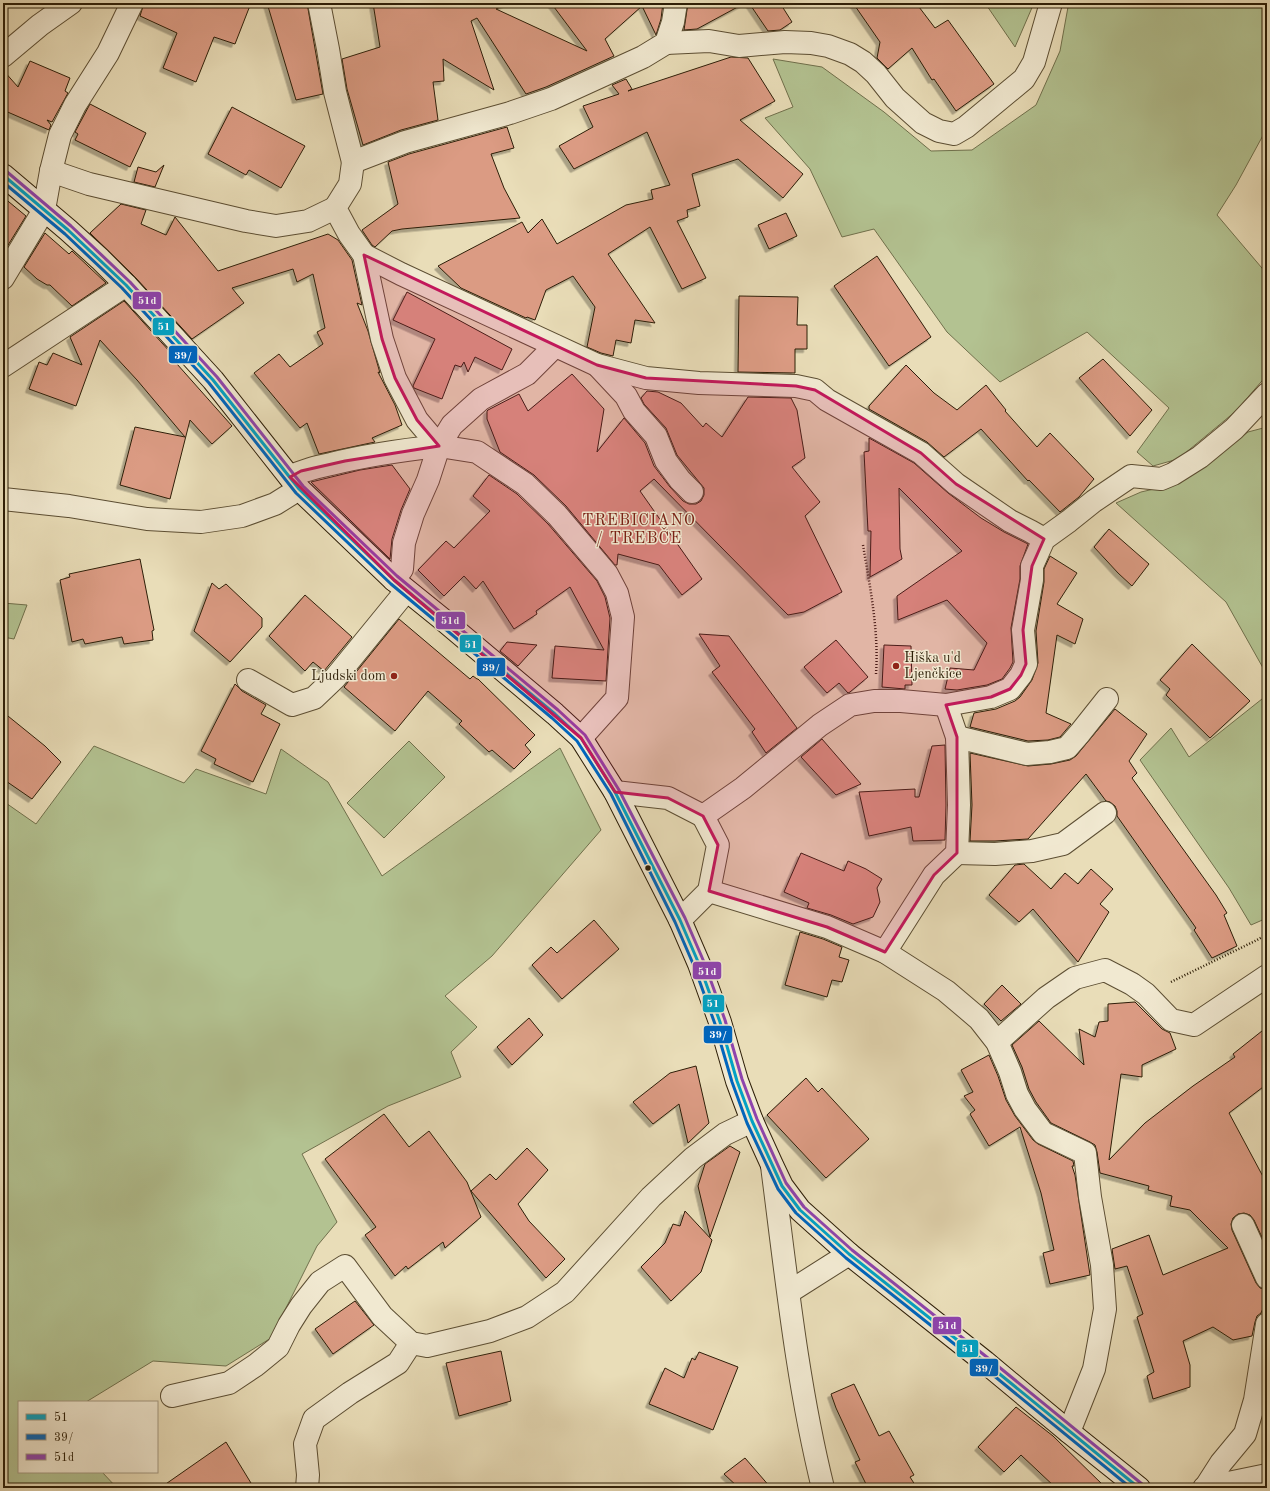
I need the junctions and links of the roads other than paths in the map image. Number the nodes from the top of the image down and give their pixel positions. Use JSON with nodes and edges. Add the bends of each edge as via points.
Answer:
{"nodes":[{"id":1,"x":71,"y":3,"type":"edge"},
{"id":2,"x":132,"y":3,"type":"edge"},
{"id":3,"x":319,"y":3,"type":"edge"},
{"id":4,"x":676,"y":3,"type":"edge"},
{"id":5,"x":1051,"y":3,"type":"edge"},
{"id":6,"x":666,"y":43,"type":"junction"},
{"id":7,"x":3,"y":56,"type":"edge"},
{"id":8,"x":353,"y":162,"type":"junction"},
{"id":9,"x":51,"y":171,"type":"junction"},
{"id":10,"x":3,"y":174,"type":"edge"},
{"id":11,"x":335,"y":208,"type":"junction"},
{"id":12,"x":44,"y":210,"type":"junction"},
{"id":13,"x":364,"y":255,"type":"junction"},
{"id":14,"x":3,"y":278,"type":"edge"},
{"id":15,"x":126,"y":285,"type":"junction"},
{"id":16,"x":555,"y":346,"type":"junction"},
{"id":17,"x":597,"y":365,"type":"junction"},
{"id":18,"x":3,"y":366,"type":"edge"},
{"id":19,"x":1267,"y":394,"type":"edge"},
{"id":20,"x":439,"y":446,"type":"junction"},
{"id":21,"x":295,"y":483,"type":"junction"},
{"id":22,"x":692,"y":492,"type":"dead end"},
{"id":23,"x":3,"y":499,"type":"edge"},
{"id":24,"x":1044,"y":539,"type":"junction"},
{"id":25,"x":400,"y":586,"type":"junction"},
{"id":26,"x":248,"y":680,"type":"dead end"},
{"id":27,"x":1107,"y":699,"type":"dead end"},
{"id":28,"x":946,"y":706,"type":"junction"},
{"id":29,"x":957,"y":737,"type":"junction"},
{"id":30,"x":581,"y":738,"type":"junction"},
{"id":31,"x":615,"y":792,"type":"junction"},
{"id":32,"x":1105,"y":813,"type":"dead end"},
{"id":33,"x":702,"y":816,"type":"junction"},
{"id":34,"x":957,"y":853,"type":"junction"},
{"id":35,"x":709,"y":890,"type":"junction"},
{"id":36,"x":680,"y":920,"type":"junction"},
{"id":37,"x":885,"y":952,"type":"junction"},
{"id":38,"x":1267,"y":976,"type":"edge"},
{"id":39,"x":997,"y":1042,"type":"junction"},
{"id":40,"x":752,"y":1121,"type":"junction"},
{"id":41,"x":772,"y":1165,"type":"junction"},
{"id":42,"x":1244,"y":1225,"type":"dead end"},
{"id":43,"x":849,"y":1254,"type":"junction"},
{"id":44,"x":1267,"y":1278,"type":"edge"},
{"id":45,"x":789,"y":1292,"type":"junction"},
{"id":46,"x":1267,"y":1324,"type":"edge"},
{"id":47,"x":411,"y":1343,"type":"junction"},
{"id":48,"x":172,"y":1396,"type":"dead end"},
{"id":49,"x":1069,"y":1432,"type":"junction"},
{"id":50,"x":1267,"y":1475,"type":"edge"},
{"id":51,"x":307,"y":1488,"type":"edge"},
{"id":52,"x":823,"y":1488,"type":"edge"},
{"id":53,"x":1139,"y":1488,"type":"edge"},
{"id":54,"x":1205,"y":1488,"type":"edge"}],
"edges":[{"from":1,"to":7,"type":"street"},
{"from":2,"to":9,"type":"street","via":[[108,53],[75,105],[60,135]]},
{"from":3,"to":8,"type":"street","via":[[335,92]]},
{"from":4,"to":6,"type":"street"},
{"from":5,"to":6,"type":"street","via":[[1034,62],[1024,79],[954,134],[939,132],[923,123],[895,98],[863,62],[828,46],[785,42],[739,46],[709,41]]},
{"from":6,"to":8,"type":"street","via":[[643,57],[552,99],[405,142]]},
{"from":8,"to":11,"type":"street","via":[[350,184]]},
{"from":9,"to":11,"type":"street","via":[[89,184],[276,226],[308,221]]},
{"from":9,"to":12,"type":"street"},
{"from":10,"to":12,"type":"street"},
{"from":11,"to":13,"type":"street"},
{"from":12,"to":14,"type":"street"},
{"from":12,"to":15,"type":"street","via":[[79,239]]},
{"from":13,"to":16,"type":"street"},
{"from":13,"to":20,"type":"street","via":[[382,339],[395,378],[417,420]]},
{"from":15,"to":18,"type":"street"},
{"from":15,"to":21,"type":"street","via":[[213,380]]},
{"from":16,"to":17,"type":"street"},
{"from":16,"to":20,"type":"street","via":[[527,374],[481,399],[452,425]]},
{"from":17,"to":22,"type":"street","via":[[626,396],[634,411],[656,436],[666,460]]},
{"from":17,"to":24,"type":"street","via":[[646,378],[700,383],[796,386],[815,390],[834,404],[921,453],[956,484],[1010,521]]},
{"from":19,"to":24,"type":"street","via":[[1234,429],[1200,457],[1161,479],[1131,476]]},
{"from":20,"to":21,"type":"street","via":[[396,450],[301,471]]},
{"from":20,"to":25,"type":"street","via":[[404,543]]},
{"from":20,"to":30,"type":"street","via":[[477,452],[525,484],[557,515],[607,574],[617,593],[623,617],[617,698]]},
{"from":21,"to":23,"type":"street","via":[[275,504],[242,516],[201,522],[147,519],[70,506]]},
{"from":21,"to":25,"type":"street"},
{"from":24,"to":28,"type":"street","via":[[1032,566],[1023,630],[1026,664],[1021,675],[1010,689],[991,697]]},
{"from":25,"to":26,"type":"street","via":[[335,678],[314,698],[292,704]]},
{"from":25,"to":30,"type":"street"},
{"from":27,"to":29,"type":"street","via":[[1067,748],[1027,754]]},
{"from":28,"to":29,"type":"street"},
{"from":28,"to":33,"type":"street","via":[[901,701],[874,701],[850,705],[820,725],[743,788]]},
{"from":29,"to":34,"type":"street"},
{"from":30,"to":31,"type":"street"},
{"from":31,"to":33,"type":"street","via":[[668,798]]},
{"from":31,"to":36,"type":"street"},
{"from":32,"to":34,"type":"street","via":[[1063,844],[1032,851]]},
{"from":33,"to":35,"type":"street","via":[[718,845]]},
{"from":34,"to":37,"type":"street","via":[[934,875]]},
{"from":35,"to":36,"type":"street"},
{"from":35,"to":37,"type":"street","via":[[826,927]]},
{"from":36,"to":40,"type":"street","via":[[720,1022]]},
{"from":37,"to":39,"type":"street","via":[[946,991],[979,1019]]},
{"from":38,"to":39,"type":"street","via":[[1194,1025],[1171,1020],[1146,994],[1105,970],[1076,978],[1046,998]]},
{"from":39,"to":49,"type":"street","via":[[1017,1094],[1043,1133],[1085,1153],[1102,1264],[1105,1309],[1094,1369]]},
{"from":40,"to":41,"type":"street"},
{"from":40,"to":47,"type":"street","via":[[725,1134],[693,1158],[651,1197],[565,1292],[527,1317],[490,1331],[427,1346]]},
{"from":41,"to":43,"type":"street","via":[[782,1186],[800,1210]]},
{"from":41,"to":45,"type":"street"},
{"from":42,"to":44,"type":"street"},
{"from":43,"to":45,"type":"street"},
{"from":43,"to":49,"type":"street"},
{"from":45,"to":52,"type":"street","via":[[802,1389]]},
{"from":46,"to":54,"type":"street","via":[[1255,1400],[1244,1434]]},
{"from":47,"to":48,"type":"street","via":[[382,1316],[345,1266],[320,1282],[301,1306],[278,1347],[256,1364],[229,1383]]},
{"from":47,"to":51,"type":"street","via":[[398,1363],[350,1392],[314,1419],[305,1444]]},
{"from":49,"to":53,"type":"street"},
{"from":50,"to":54,"type":"street"}]}
